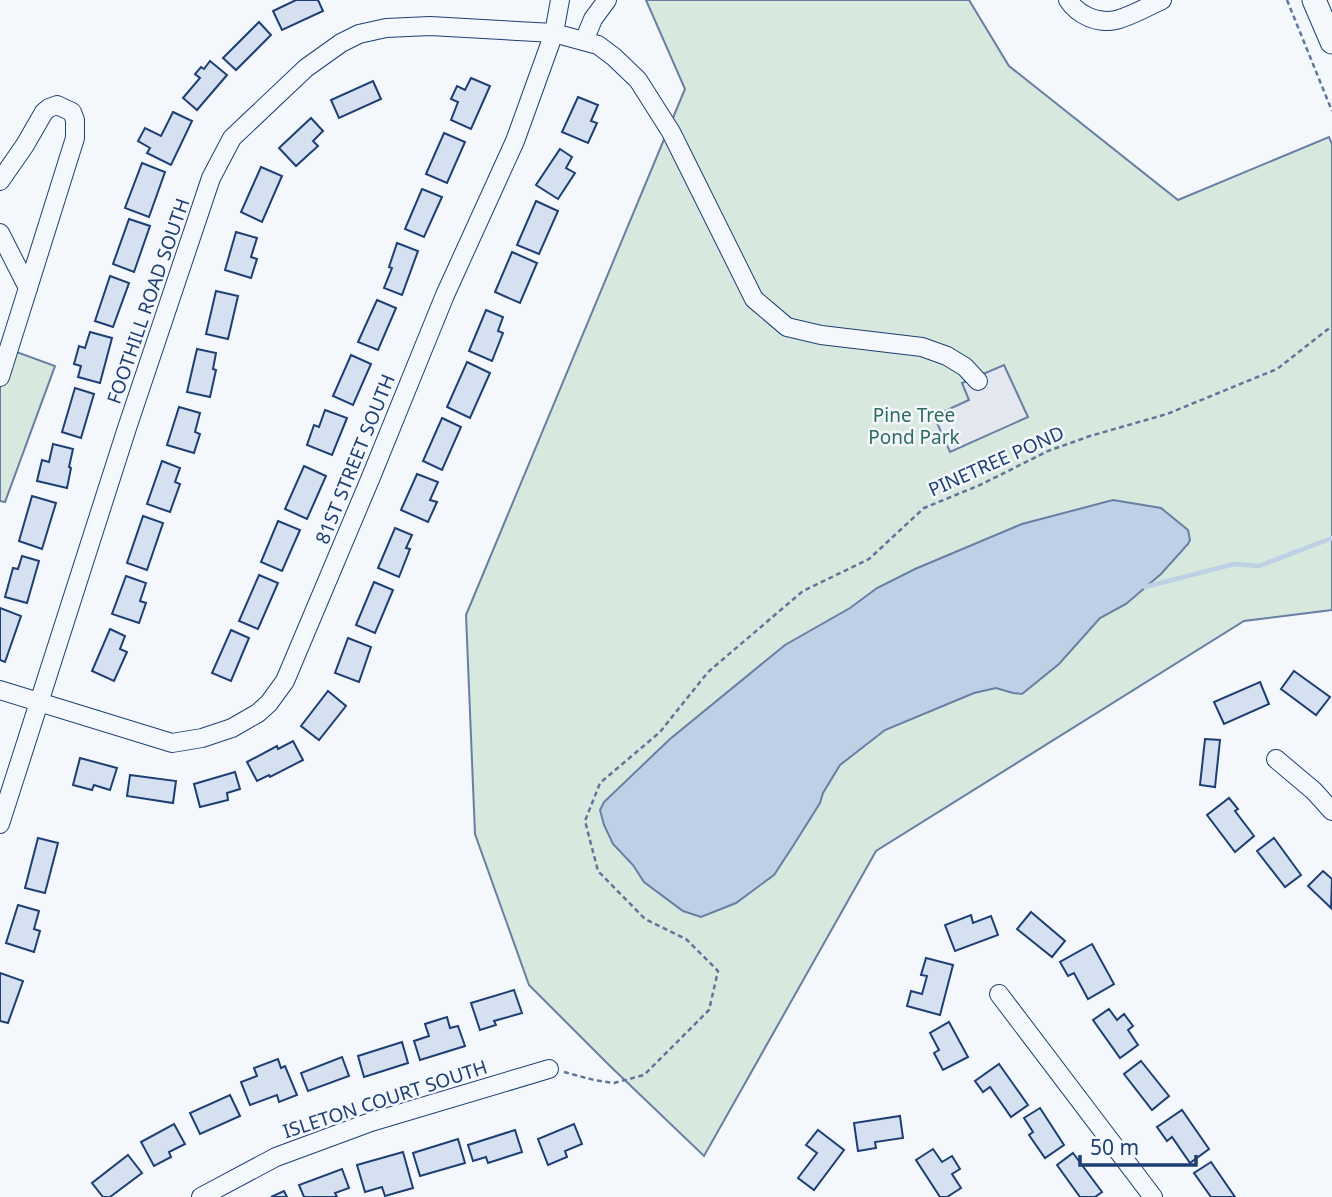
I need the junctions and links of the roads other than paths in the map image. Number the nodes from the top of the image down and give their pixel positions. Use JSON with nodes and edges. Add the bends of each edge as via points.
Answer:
{"nodes":[{"id":1,"x":560,"y":0,"type":"edge"},
{"id":2,"x":607,"y":0,"type":"edge"},
{"id":3,"x":1068,"y":0,"type":"edge"},
{"id":4,"x":1161,"y":0,"type":"edge"},
{"id":5,"x":1314,"y":0,"type":"edge"},
{"id":6,"x":554,"y":33,"type":"junction"},
{"id":7,"x":584,"y":41,"type":"junction"},
{"id":8,"x":1332,"y":42,"type":"edge"},
{"id":9,"x":0,"y":181,"type":"edge"},
{"id":10,"x":0,"y":233,"type":"edge"},
{"id":11,"x":28,"y":288,"type":"junction"},
{"id":12,"x":0,"y":377,"type":"edge"},
{"id":13,"x":978,"y":381,"type":"dead end"},
{"id":14,"x":0,"y":690,"type":"edge"},
{"id":15,"x":40,"y":702,"type":"junction"},
{"id":16,"x":1276,"y":759,"type":"dead end"},
{"id":17,"x":1332,"y":811,"type":"edge"},
{"id":18,"x":0,"y":824,"type":"edge"},
{"id":19,"x":999,"y":994,"type":"dead end"},
{"id":20,"x":549,"y":1069,"type":"road end"},
{"id":21,"x":201,"y":1197,"type":"edge"},
{"id":22,"x":1153,"y":1197,"type":"edge"}],
"edges":[{"from":1,"to":6,"type":"street","name":"81ST STREET SOUTH"},
{"from":2,"to":7,"type":"street"},
{"from":3,"to":4,"type":"street","via":[[1094,20],[1115,20]]},
{"from":5,"to":8,"type":"main road"},
{"from":6,"to":7,"type":"street","name":"FOOTHILL ROAD SOUTH"},
{"from":6,"to":15,"type":"street","name":"FOOTHILL ROAD SOUTH","via":[[430,26],[359,34],[306,68],[232,138],[211,178]]},
{"from":6,"to":15,"type":"street","name":"81ST STREET SOUTH","via":[[515,141],[444,295],[285,681],[269,703],[232,728],[172,743]]},
{"from":7,"to":13,"type":"street","name":"FOOTHILL ROAD SOUTH","via":[[598,45],[638,80],[671,132],[754,299],[762,306],[787,327],[922,347],[947,356]]},
{"from":9,"to":11,"type":"street","via":[[49,107],[57,105],[72,112],[75,138]]},
{"from":10,"to":11,"type":"street"},
{"from":11,"to":12,"type":"street"},
{"from":14,"to":15,"type":"street","name":"81ST STREET SOUTH"},
{"from":15,"to":18,"type":"street","name":"FOOTHILL ROAD SOUTH"},
{"from":16,"to":17,"type":"street"},
{"from":19,"to":22,"type":"street"},
{"from":20,"to":21,"type":"street","name":"ISLETON COURT SOUTH","via":[[368,1123],[276,1157]]}]}
